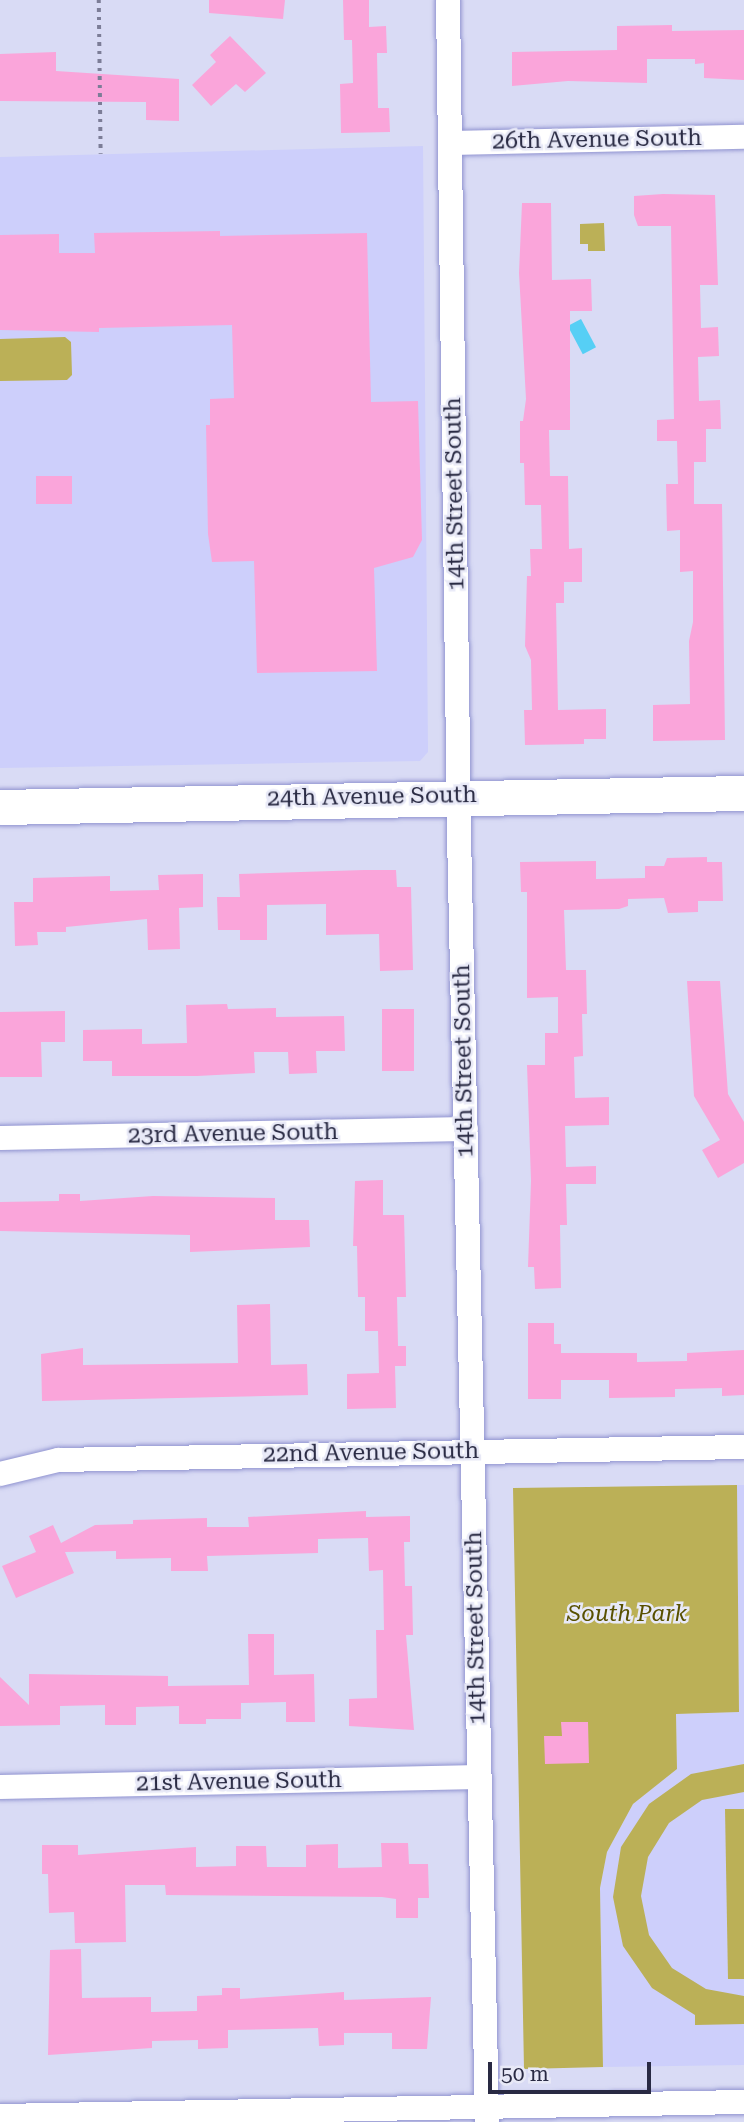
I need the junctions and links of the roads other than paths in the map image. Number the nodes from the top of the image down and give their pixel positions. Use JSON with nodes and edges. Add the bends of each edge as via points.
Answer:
{"nodes":[{"id":1,"x":448,"y":0,"type":"edge"},
{"id":2,"x":744,"y":137,"type":"edge"},
{"id":3,"x":451,"y":143,"type":"junction"},
{"id":4,"x":744,"y":793,"type":"edge"},
{"id":5,"x":459,"y":795,"type":"junction"},
{"id":6,"x":0,"y":807,"type":"edge"},
{"id":7,"x":466,"y":1129,"type":"junction"},
{"id":8,"x":0,"y":1138,"type":"edge"},
{"id":9,"x":744,"y":1447,"type":"edge"},
{"id":10,"x":473,"y":1451,"type":"junction"},
{"id":11,"x":0,"y":1474,"type":"edge"},
{"id":12,"x":479,"y":1777,"type":"junction"},
{"id":13,"x":0,"y":1787,"type":"edge"},
{"id":14,"x":744,"y":2102,"type":"edge"},
{"id":15,"x":487,"y":2114,"type":"edge"},
{"id":16,"x":0,"y":2116,"type":"edge"},
{"id":17,"x":116,"y":2119,"type":"edge"}],
"edges":[{"from":1,"to":3,"type":"street","name":"14th Street South"},
{"from":2,"to":3,"type":"street","name":"26th Avenue South"},
{"from":3,"to":5,"type":"street","name":"14th Street South"},
{"from":4,"to":5,"type":"street","name":"24th Avenue South"},
{"from":5,"to":6,"type":"street","name":"24th Avenue South"},
{"from":5,"to":7,"type":"street","name":"14th Street South"},
{"from":7,"to":8,"type":"street","name":"23rd Avenue South"},
{"from":7,"to":10,"type":"street","name":"14th Street South"},
{"from":9,"to":10,"type":"street","name":"22nd Avenue South"},
{"from":10,"to":11,"type":"street","name":"22nd Avenue South","via":[[58,1460]]},
{"from":10,"to":12,"type":"street","name":"14th Street South"},
{"from":12,"to":13,"type":"street","name":"21st Avenue South"},
{"from":12,"to":15,"type":"street","name":"14th Street South"},
{"from":14,"to":15,"type":"street"},
{"from":15,"to":17,"type":"street"},
{"from":16,"to":17,"type":"street"}]}
